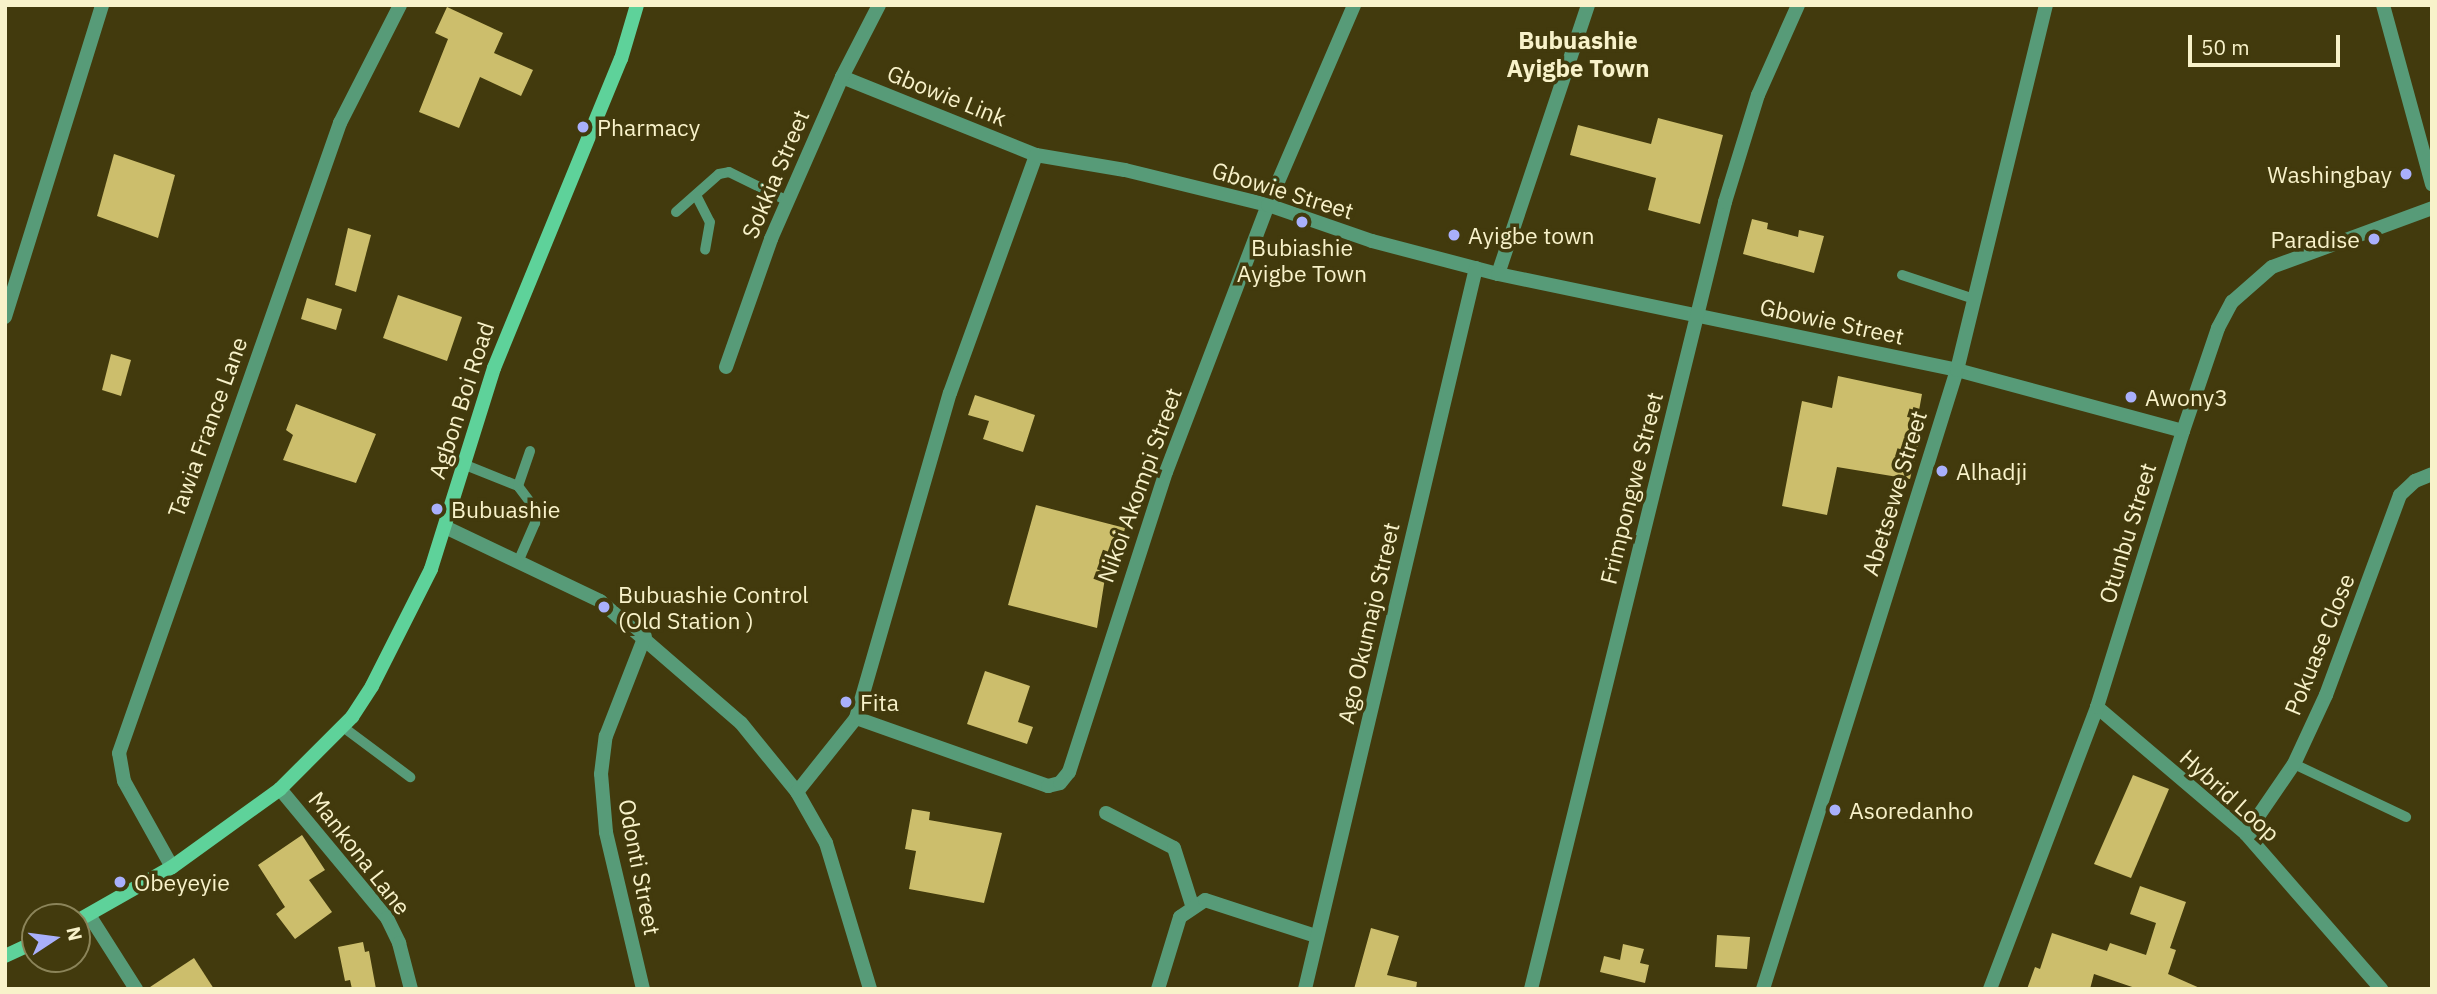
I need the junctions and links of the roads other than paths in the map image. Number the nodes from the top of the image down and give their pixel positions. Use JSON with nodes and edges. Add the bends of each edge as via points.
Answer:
{"nodes":[{"id":1,"x":102,"y":5,"type":"edge"},
{"id":2,"x":400,"y":5,"type":"edge"},
{"id":3,"x":637,"y":5,"type":"edge"},
{"id":4,"x":879,"y":5,"type":"edge"},
{"id":5,"x":1354,"y":5,"type":"edge"},
{"id":6,"x":1588,"y":5,"type":"edge"},
{"id":7,"x":1798,"y":5,"type":"edge"},
{"id":8,"x":2046,"y":5,"type":"edge"},
{"id":9,"x":2383,"y":5,"type":"edge"},
{"id":10,"x":842,"y":77,"type":"junction"},
{"id":11,"x":1036,"y":155,"type":"junction"},
{"id":12,"x":2432,"y":184,"type":"edge"},
{"id":13,"x":696,"y":195,"type":"junction"},
{"id":14,"x":788,"y":201,"type":"junction"},
{"id":15,"x":1268,"y":205,"type":"junction"},
{"id":16,"x":2432,"y":208,"type":"edge"},
{"id":17,"x":676,"y":212,"type":"dead end"},
{"id":18,"x":705,"y":250,"type":"dead end"},
{"id":19,"x":1476,"y":268,"type":"junction"},
{"id":20,"x":1498,"y":274,"type":"junction"},
{"id":21,"x":1902,"y":275,"type":"dead end"},
{"id":22,"x":1973,"y":299,"type":"junction"},
{"id":23,"x":1696,"y":316,"type":"junction"},
{"id":24,"x":5,"y":317,"type":"edge"},
{"id":25,"x":726,"y":367,"type":"dead end"},
{"id":26,"x":1956,"y":370,"type":"junction"},
{"id":27,"x":2183,"y":431,"type":"junction"},
{"id":28,"x":530,"y":451,"type":"dead end"},
{"id":29,"x":463,"y":464,"type":"junction"},
{"id":30,"x":2432,"y":474,"type":"edge"},
{"id":31,"x":518,"y":486,"type":"junction"},
{"id":32,"x":445,"y":527,"type":"junction"},
{"id":33,"x":518,"y":562,"type":"junction"},
{"id":34,"x":645,"y":636,"type":"junction"},
{"id":35,"x":2097,"y":707,"type":"junction"},
{"id":36,"x":856,"y":718,"type":"junction"},
{"id":37,"x":343,"y":727,"type":"junction"},
{"id":38,"x":2294,"y":764,"type":"junction"},
{"id":39,"x":410,"y":777,"type":"dead end"},
{"id":40,"x":280,"y":789,"type":"junction"},
{"id":41,"x":797,"y":792,"type":"junction"},
{"id":42,"x":1106,"y":813,"type":"dead end"},
{"id":43,"x":2406,"y":817,"type":"dead end"},
{"id":44,"x":2246,"y":834,"type":"junction"},
{"id":45,"x":172,"y":867,"type":"junction"},
{"id":46,"x":1192,"y":905,"type":"junction"},
{"id":47,"x":91,"y":913,"type":"edge"},
{"id":48,"x":91,"y":929,"type":"edge"},
{"id":49,"x":1316,"y":936,"type":"junction"},
{"id":50,"x":21,"y":949,"type":"edge"},
{"id":51,"x":5,"y":957,"type":"edge"},
{"id":52,"x":136,"y":989,"type":"edge"},
{"id":53,"x":411,"y":989,"type":"edge"},
{"id":54,"x":643,"y":989,"type":"edge"},
{"id":55,"x":870,"y":989,"type":"edge"},
{"id":56,"x":1158,"y":989,"type":"edge"},
{"id":57,"x":1305,"y":989,"type":"edge"},
{"id":58,"x":1531,"y":989,"type":"edge"},
{"id":59,"x":1763,"y":989,"type":"edge"},
{"id":60,"x":1990,"y":989,"type":"edge"},
{"id":61,"x":2381,"y":989,"type":"edge"}],
"edges":[{"from":1,"to":24,"type":"street"},
{"from":2,"to":45,"type":"street","name":"Tawia France Lane","via":[[340,123],[119,753],[124,781]]},
{"from":3,"to":29,"type":"street","name":"Agbon Boi Road","via":[[621,59],[515,312]]},
{"from":4,"to":10,"type":"street","name":"Sokkia Street"},
{"from":5,"to":15,"type":"street","name":"Nikoi Akompi Street"},
{"from":6,"to":20,"type":"street"},
{"from":7,"to":23,"type":"street","name":"Frimpongwe Street","via":[[1758,95]]},
{"from":8,"to":22,"type":"street","name":"Abetsewe Street"},
{"from":9,"to":12,"type":"street"},
{"from":10,"to":11,"type":"street","name":"Gbowie Link"},
{"from":10,"to":14,"type":"street","name":"Sokkia Street"},
{"from":11,"to":15,"type":"street","name":"Gbowie Street","via":[[1125,170]]},
{"from":11,"to":36,"type":"street","via":[[950,393]]},
{"from":13,"to":14,"type":"lane","via":[[719,174],[729,172]]},
{"from":13,"to":17,"type":"lane"},
{"from":13,"to":18,"type":"lane","via":[[710,222]]},
{"from":14,"to":25,"type":"street","name":"Sokkia Street"},
{"from":15,"to":19,"type":"street","name":"Gbowie Street","via":[[1360,237]]},
{"from":15,"to":36,"type":"street","name":"Nikoi Akompi Street","via":[[1166,472],[1069,772],[1048,786]]},
{"from":16,"to":27,"type":"street","name":"Otunbu Street","via":[[2285,261],[2250,283],[2232,302],[2218,328]]},
{"from":19,"to":20,"type":"street","name":"Gbowie Street"},
{"from":19,"to":49,"type":"street","name":"Ago Okumajo Street"},
{"from":20,"to":23,"type":"street","name":"Gbowie Street"},
{"from":21,"to":22,"type":"lane"},
{"from":22,"to":26,"type":"street","name":"Abetsewe Street"},
{"from":23,"to":26,"type":"street","name":"Gbowie Street"},
{"from":23,"to":58,"type":"street","name":"Frimpongwe Street"},
{"from":26,"to":27,"type":"street","name":"Gbowie Street"},
{"from":26,"to":59,"type":"street","name":"Abetsewe Street"},
{"from":27,"to":35,"type":"street","name":"Otunbu Street"},
{"from":28,"to":31,"type":"lane"},
{"from":29,"to":31,"type":"lane"},
{"from":29,"to":32,"type":"street","name":"Agbon Boi Road"},
{"from":30,"to":38,"type":"street","name":"Pokuase Close","via":[[2400,495],[2326,695]]},
{"from":31,"to":33,"type":"lane","via":[[536,510]]},
{"from":32,"to":33,"type":"street"},
{"from":32,"to":37,"type":"street","name":"Agbon Boi Road","via":[[431,569],[393,649]]},
{"from":33,"to":34,"type":"street","via":[[600,601]]},
{"from":34,"to":41,"type":"street","via":[[741,723]]},
{"from":34,"to":54,"type":"street","name":"Odonti Street","via":[[606,736],[601,774],[606,832]]},
{"from":35,"to":44,"type":"street","name":"Hybrid Loop"},
{"from":35,"to":60,"type":"street","name":"Otunbu Street"},
{"from":36,"to":41,"type":"street"},
{"from":37,"to":39,"type":"lane"},
{"from":37,"to":40,"type":"street","name":"Agbon Boi Road"},
{"from":38,"to":43,"type":"lane"},
{"from":38,"to":44,"type":"street","name":"Pokuase Close"},
{"from":40,"to":45,"type":"street","name":"Agbon Boi Road"},
{"from":40,"to":53,"type":"street","name":"Mankona Lane","via":[[387,918]]},
{"from":41,"to":55,"type":"street","via":[[830,853]]},
{"from":42,"to":46,"type":"street","via":[[1174,848]]},
{"from":44,"to":61,"type":"street","name":"Hybrid Loop"},
{"from":45,"to":47,"type":"street","name":"Agbon Boi Road"},
{"from":46,"to":49,"type":"street","via":[[1205,900]]},
{"from":46,"to":56,"type":"street","via":[[1180,917]]},
{"from":48,"to":52,"type":"street"},
{"from":49,"to":57,"type":"street","name":"Ago Okumajo Street"},
{"from":50,"to":51,"type":"street"}]}
